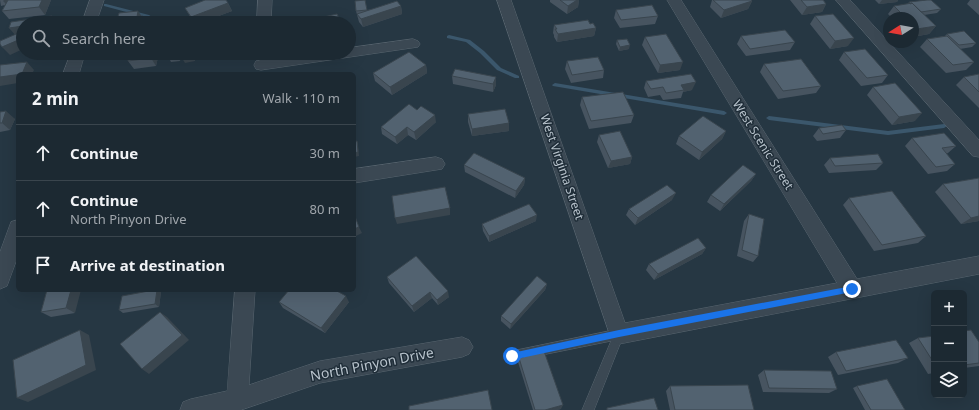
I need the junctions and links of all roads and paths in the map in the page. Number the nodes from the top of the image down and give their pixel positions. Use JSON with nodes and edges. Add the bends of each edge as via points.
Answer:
{"nodes":[{"id":1,"x":97,"y":0,"type":"edge"},
{"id":2,"x":265,"y":0,"type":"edge"},
{"id":3,"x":504,"y":0,"type":"edge"},
{"id":4,"x":674,"y":0,"type":"edge"},
{"id":5,"x":843,"y":0,"type":"edge"},
{"id":6,"x":91,"y":16,"type":"edge"},
{"id":7,"x":264,"y":16,"type":"edge"},
{"id":8,"x":413,"y":44,"type":"dead end"},
{"id":9,"x":356,"y":52,"type":"edge"},
{"id":10,"x":76,"y":60,"type":"edge"},
{"id":11,"x":293,"y":60,"type":"edge"},
{"id":12,"x":261,"y":64,"type":"edge"},
{"id":13,"x":72,"y":72,"type":"edge"},
{"id":14,"x":979,"y":151,"type":"edge"},
{"id":15,"x":436,"y":164,"type":"dead end"},
{"id":16,"x":356,"y":176,"type":"edge"},
{"id":17,"x":16,"y":234,"type":"edge"},
{"id":18,"x":979,"y":265,"type":"edge"},
{"id":19,"x":0,"y":280,"type":"edge"},
{"id":20,"x":852,"y":289,"type":"junction"},
{"id":21,"x":245,"y":292,"type":"edge"},
{"id":22,"x":619,"y":334,"type":"junction"},
{"id":23,"x":462,"y":347,"type":"dead end"},
{"id":24,"x":512,"y":356,"type":"dead end"},
{"id":25,"x":237,"y":400,"type":"junction"},
{"id":26,"x":191,"y":410,"type":"edge"},
{"id":27,"x":588,"y":410,"type":"edge"}],
"edges":[{"from":1,"to":6,"type":"street"},
{"from":2,"to":7,"type":"street"},
{"from":3,"to":22,"type":"street","name":"West Virginia Street"},
{"from":4,"to":20,"type":"street","name":"West Scenic Street"},
{"from":5,"to":14,"type":"street"},
{"from":8,"to":9,"type":"street"},
{"from":10,"to":13,"type":"street"},
{"from":11,"to":12,"type":"street"},
{"from":15,"to":16,"type":"street"},
{"from":17,"to":19,"type":"street"},
{"from":18,"to":20,"type":"street"},
{"from":20,"to":22,"type":"street"},
{"from":21,"to":25,"type":"street"},
{"from":22,"to":24,"type":"lane"},
{"from":22,"to":27,"type":"lane"},
{"from":23,"to":25,"type":"street","name":"North Pinyon Drive","via":[[320,372]]},
{"from":25,"to":26,"type":"street","name":"North Pinyon Drive"}]}
